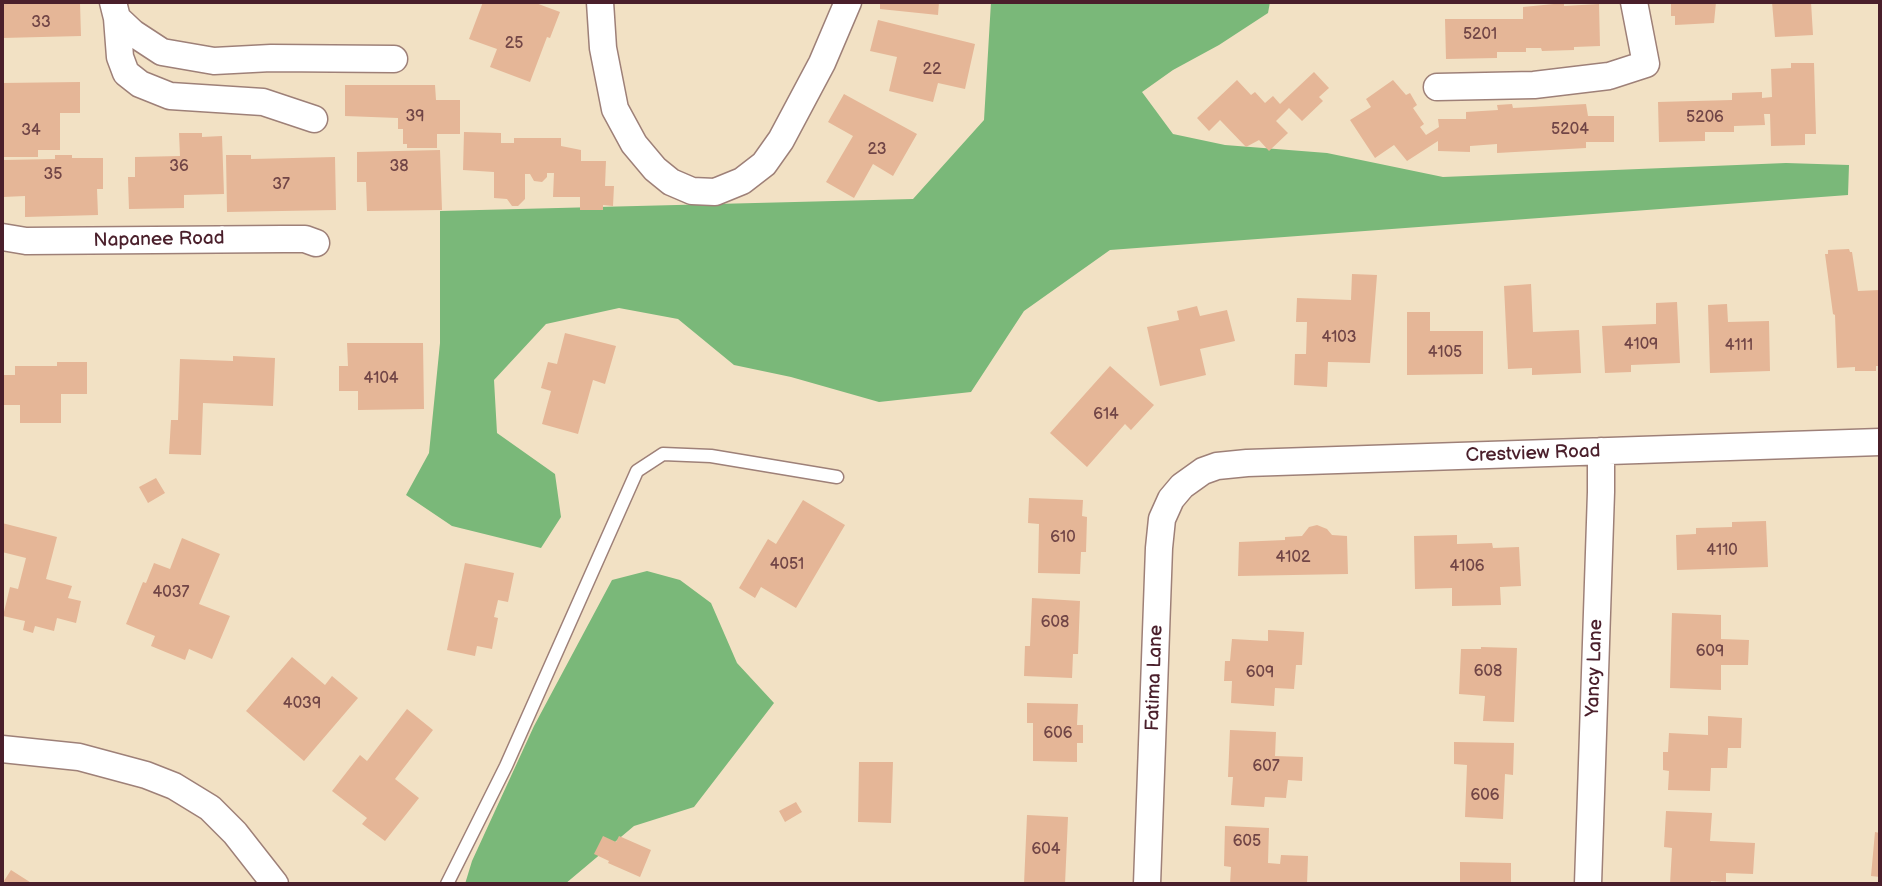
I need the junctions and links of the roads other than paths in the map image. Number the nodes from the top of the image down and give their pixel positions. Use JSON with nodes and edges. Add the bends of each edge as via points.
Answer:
{"nodes":[{"id":1,"x":600,"y":2,"type":"edge"},
{"id":2,"x":848,"y":2,"type":"edge"},
{"id":3,"x":1634,"y":2,"type":"edge"},
{"id":4,"x":115,"y":10,"type":"edge"},
{"id":5,"x":394,"y":59,"type":"dead end"},
{"id":6,"x":1437,"y":87,"type":"dead end"},
{"id":7,"x":314,"y":119,"type":"dead end"},
{"id":8,"x":2,"y":237,"type":"edge"},
{"id":9,"x":316,"y":243,"type":"dead end"},
{"id":10,"x":1880,"y":442,"type":"edge"},
{"id":11,"x":1601,"y":451,"type":"junction"},
{"id":12,"x":837,"y":477,"type":"dead end"},
{"id":13,"x":1188,"y":481,"type":"joint"},
{"id":14,"x":2,"y":749,"type":"edge"},
{"id":15,"x":275,"y":884,"type":"edge"},
{"id":16,"x":447,"y":884,"type":"edge"},
{"id":17,"x":1147,"y":884,"type":"edge"},
{"id":18,"x":1588,"y":884,"type":"edge"}],
"edges":[{"from":1,"to":2,"type":"street","via":[[615,109],[634,144],[671,182],[692,191],[715,192],[742,181],[764,164],[781,140]]},
{"from":3,"to":6,"type":"street","via":[[1646,64],[1609,76],[1534,85]]},
{"from":4,"to":5,"type":"street","via":[[134,33],[162,52],[214,61]]},
{"from":4,"to":7,"type":"street","via":[[120,57],[126,72],[140,84],[170,96],[263,102]]},
{"from":8,"to":9,"type":"street","name":"Napanee Road","via":[[26,241],[305,239]]},
{"from":10,"to":11,"type":"street","name":"Crestview Road"},
{"from":11,"to":13,"type":"street","name":"Crestview Road","via":[[1247,463],[1217,466]]},
{"from":11,"to":18,"type":"street","name":"Yancy Lane"},
{"from":12,"to":16,"type":"lane","via":[[711,456],[663,454],[637,471],[506,766]]},
{"from":13,"to":17,"type":"street","name":"Fatima Lane","via":[[1171,499],[1161,528]]},
{"from":14,"to":15,"type":"street","via":[[79,757],[174,786],[210,808]]}]}
